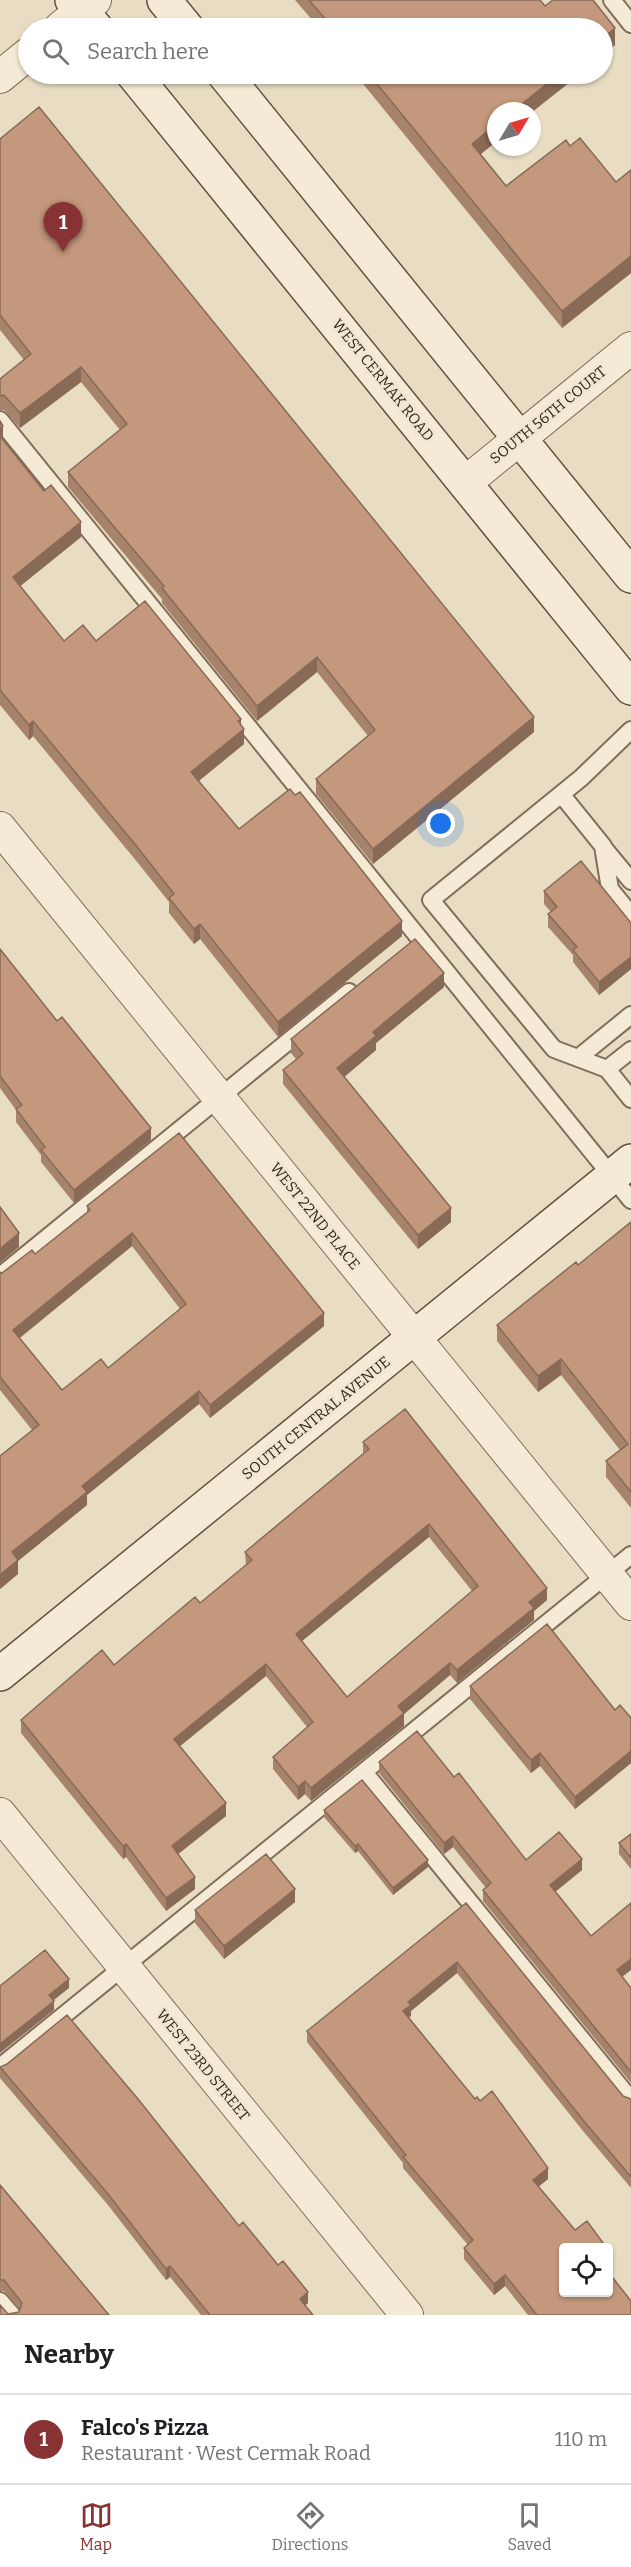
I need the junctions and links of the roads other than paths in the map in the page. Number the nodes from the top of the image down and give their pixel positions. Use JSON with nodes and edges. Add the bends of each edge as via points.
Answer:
{"nodes":[{"id":1,"x":164,"y":0,"type":"edge"},
{"id":2,"x":612,"y":0,"type":"edge"},
{"id":3,"x":179,"y":18,"type":"edge"},
{"id":4,"x":631,"y":24,"type":"edge"},
{"id":5,"x":18,"y":62,"type":"edge"},
{"id":6,"x":0,"y":77,"type":"edge"},
{"id":7,"x":141,"y":84,"type":"edge"},
{"id":8,"x":232,"y":84,"type":"edge"},
{"id":9,"x":631,"y":348,"type":"edge"},
{"id":10,"x":0,"y":420,"type":"edge"},
{"id":11,"x":519,"y":439,"type":"junction"},
{"id":12,"x":465,"y":483,"type":"junction"},
{"id":13,"x":631,"y":576,"type":"edge"},
{"id":14,"x":631,"y":688,"type":"edge"},
{"id":15,"x":631,"y":730,"type":"edge"},
{"id":16,"x":561,"y":794,"type":"junction"},
{"id":17,"x":0,"y":828,"type":"edge"},
{"id":18,"x":603,"y":846,"type":"junction"},
{"id":19,"x":631,"y":881,"type":"edge"},
{"id":20,"x":631,"y":915,"type":"edge"},
{"id":21,"x":362,"y":982,"type":"edge"},
{"id":22,"x":631,"y":1015,"type":"edge"},
{"id":23,"x":631,"y":1050,"type":"edge"},
{"id":24,"x":578,"y":1058,"type":"junction"},
{"id":25,"x":607,"y":1069,"type":"junction"},
{"id":26,"x":219,"y":1097,"type":"junction"},
{"id":27,"x":631,"y":1099,"type":"edge"},
{"id":28,"x":625,"y":1179,"type":"edge"},
{"id":29,"x":0,"y":1276,"type":"edge"},
{"id":30,"x":414,"y":1338,"type":"junction"},
{"id":31,"x":631,"y":1555,"type":"edge"},
{"id":32,"x":607,"y":1574,"type":"junction"},
{"id":33,"x":631,"y":1604,"type":"edge"},
{"id":34,"x":0,"y":1674,"type":"edge"},
{"id":35,"x":364,"y":1772,"type":"junction"},
{"id":36,"x":0,"y":1814,"type":"edge"},
{"id":37,"x":124,"y":1966,"type":"junction"},
{"id":38,"x":0,"y":2067,"type":"edge"},
{"id":39,"x":631,"y":2100,"type":"edge"},
{"id":40,"x":0,"y":2301,"type":"edge"},
{"id":41,"x":12,"y":2315,"type":"edge"},
{"id":42,"x":407,"y":2315,"type":"edge"}],
"edges":[{"from":1,"to":3,"type":"main road"},
{"from":2,"to":4,"type":"lane"},
{"from":5,"to":6,"type":"street"},
{"from":7,"to":12,"type":"main road","name":"WEST CERMAK ROAD"},
{"from":8,"to":11,"type":"main road"},
{"from":9,"to":11,"type":"street","name":"SOUTH 56TH COURT"},
{"from":10,"to":28,"type":"lane","via":[[413,941]]},
{"from":11,"to":12,"type":"street","name":"SOUTH 56TH COURT"},
{"from":11,"to":13,"type":"main road"},
{"from":12,"to":14,"type":"main road","name":"WEST CERMAK ROAD"},
{"from":15,"to":16,"type":"lane"},
{"from":16,"to":18,"type":"lane"},
{"from":16,"to":24,"type":"lane","via":[[431,900],[554,1048]]},
{"from":17,"to":26,"type":"street","name":"WEST 22ND PLACE"},
{"from":18,"to":19,"type":"lane"},
{"from":18,"to":20,"type":"lane","via":[[610,889]]},
{"from":21,"to":26,"type":"lane"},
{"from":22,"to":24,"type":"lane"},
{"from":23,"to":25,"type":"lane"},
{"from":24,"to":25,"type":"lane"},
{"from":25,"to":27,"type":"lane"},
{"from":26,"to":29,"type":"lane"},
{"from":26,"to":30,"type":"street","name":"WEST 22ND PLACE"},
{"from":28,"to":30,"type":"main road","name":"SOUTH CENTRAL AVENUE"},
{"from":30,"to":32,"type":"street","name":"WEST 22ND PLACE"},
{"from":30,"to":34,"type":"main road","name":"SOUTH CENTRAL AVENUE"},
{"from":31,"to":32,"type":"lane"},
{"from":32,"to":33,"type":"street","name":"WEST 22ND PLACE"},
{"from":32,"to":35,"type":"lane"},
{"from":35,"to":37,"type":"lane"},
{"from":35,"to":39,"type":"lane"},
{"from":36,"to":37,"type":"street","name":"WEST 23RD STREET"},
{"from":37,"to":38,"type":"lane"},
{"from":37,"to":42,"type":"street","name":"WEST 23RD STREET"},
{"from":40,"to":41,"type":"lane"}]}
